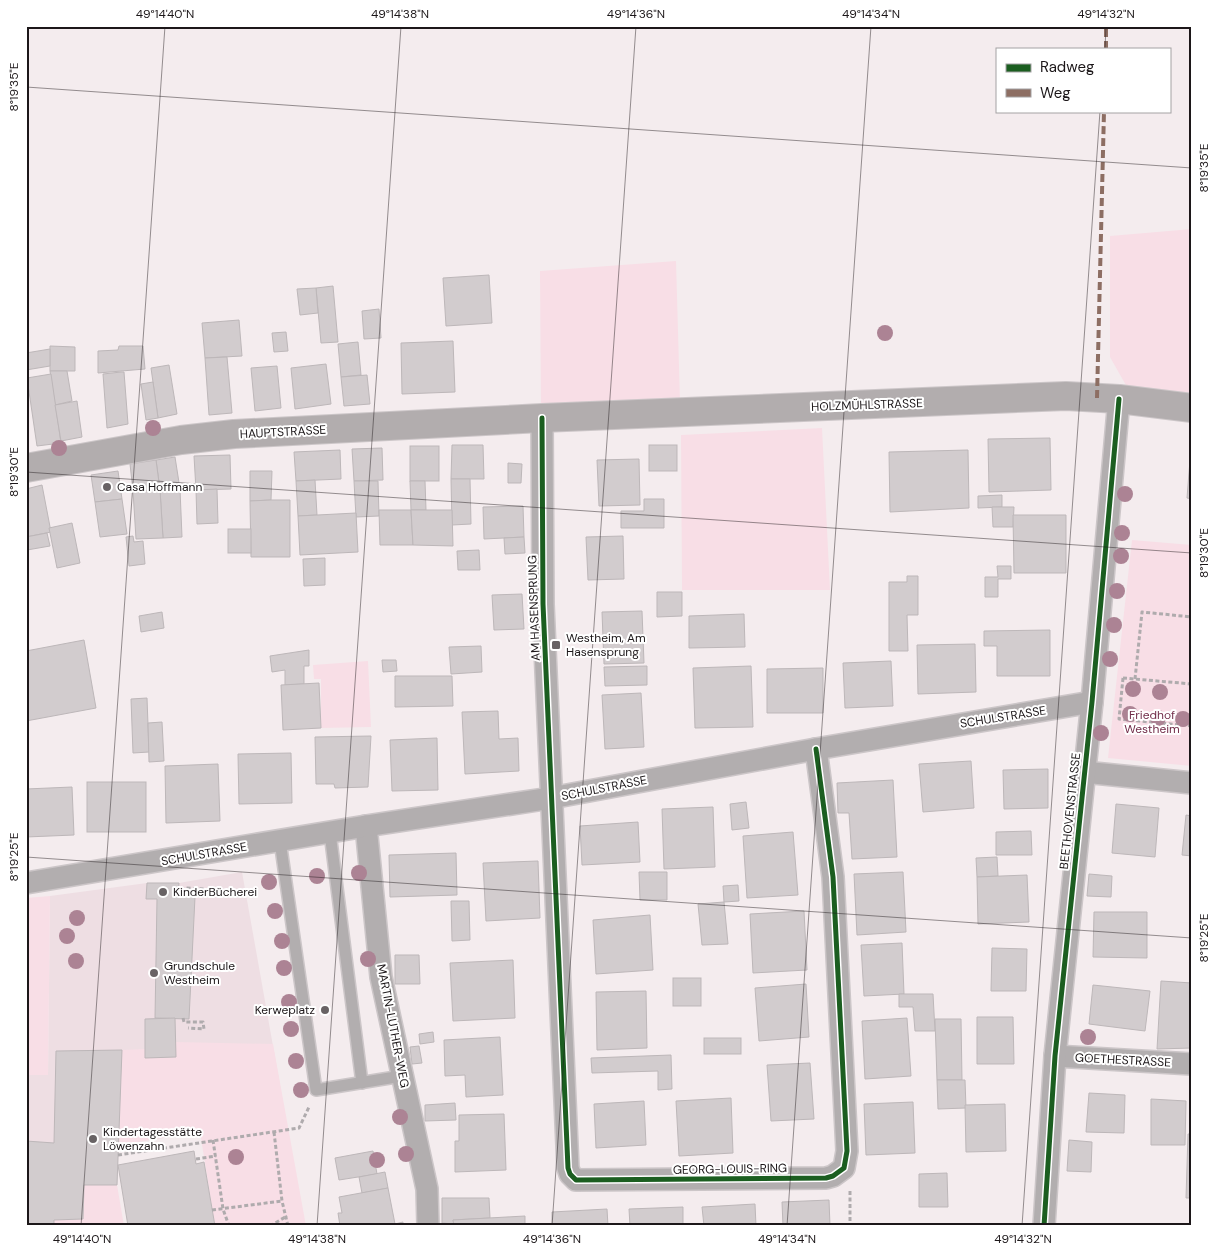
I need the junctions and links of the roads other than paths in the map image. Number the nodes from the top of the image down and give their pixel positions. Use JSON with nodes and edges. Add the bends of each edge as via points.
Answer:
{"nodes":[{"id":1,"x":1119,"y":399,"type":"junction"},
{"id":2,"x":1192,"y":408,"type":"edge"},
{"id":3,"x":542,"y":418,"type":"junction"},
{"id":4,"x":26,"y":468,"type":"edge"},
{"id":5,"x":1092,"y":702,"type":"junction"},
{"id":6,"x":816,"y":749,"type":"junction"},
{"id":7,"x":1084,"y":772,"type":"junction"},
{"id":8,"x":1192,"y":783,"type":"edge"},
{"id":9,"x":551,"y":798,"type":"junction"},
{"id":10,"x":366,"y":826,"type":"junction"},
{"id":11,"x":330,"y":833,"type":"junction"},
{"id":12,"x":280,"y":841,"type":"junction"},
{"id":13,"x":26,"y":883,"type":"edge"},
{"id":14,"x":1055,"y":1056,"type":"junction"},
{"id":15,"x":1192,"y":1064,"type":"edge"},
{"id":16,"x":402,"y":1076,"type":"junction"},
{"id":17,"x":362,"y":1083,"type":"junction"},
{"id":18,"x":428,"y":1226,"type":"edge"},
{"id":19,"x":1044,"y":1226,"type":"edge"}],
"edges":[{"from":1,"to":2,"type":"main road","name":"HOLZMÜHLSTRASSE"},
{"from":1,"to":3,"type":"main road","name":"HOLZMÜHLSTRASSE","via":[[1066,396]]},
{"from":1,"to":5,"type":"street","name":"BEETHOVENSTRASSE"},
{"from":3,"to":4,"type":"main road","name":"HAUPTSTRASSE","via":[[234,434],[172,441]]},
{"from":3,"to":9,"type":"street","name":"AM HASENSPRUNG","via":[[543,604]]},
{"from":5,"to":6,"type":"street","name":"SCHULSTRASSE"},
{"from":5,"to":7,"type":"street","name":"BEETHOVENSTRASSE"},
{"from":6,"to":9,"type":"street","name":"SCHULSTRASSE"},
{"from":6,"to":9,"type":"street","name":"GEORG-LOUIS-RING","via":[[835,904],[847,1151],[844,1168],[826,1178],[584,1181],[576,1180],[570,1174]]},
{"from":7,"to":8,"type":"street"},
{"from":7,"to":14,"type":"street","name":"BEETHOVENSTRASSE"},
{"from":9,"to":10,"type":"street","name":"SCHULSTRASSE"},
{"from":10,"to":11,"type":"street","name":"SCHULSTRASSE"},
{"from":10,"to":16,"type":"street","name":"MARTIN-LUTHER-WEG","via":[[382,977]]},
{"from":11,"to":12,"type":"street","name":"SCHULSTRASSE"},
{"from":11,"to":17,"type":"lane"},
{"from":12,"to":13,"type":"street","name":"SCHULSTRASSE"},
{"from":12,"to":17,"type":"lane","via":[[316,1090]]},
{"from":14,"to":15,"type":"street","name":"GOETHESTRASSE"},
{"from":14,"to":19,"type":"street","name":"BEETHOVENSTRASSE"},
{"from":16,"to":17,"type":"lane"},
{"from":16,"to":18,"type":"street","name":"MARTIN-LUTHER-WEG","via":[[427,1189]]}]}
